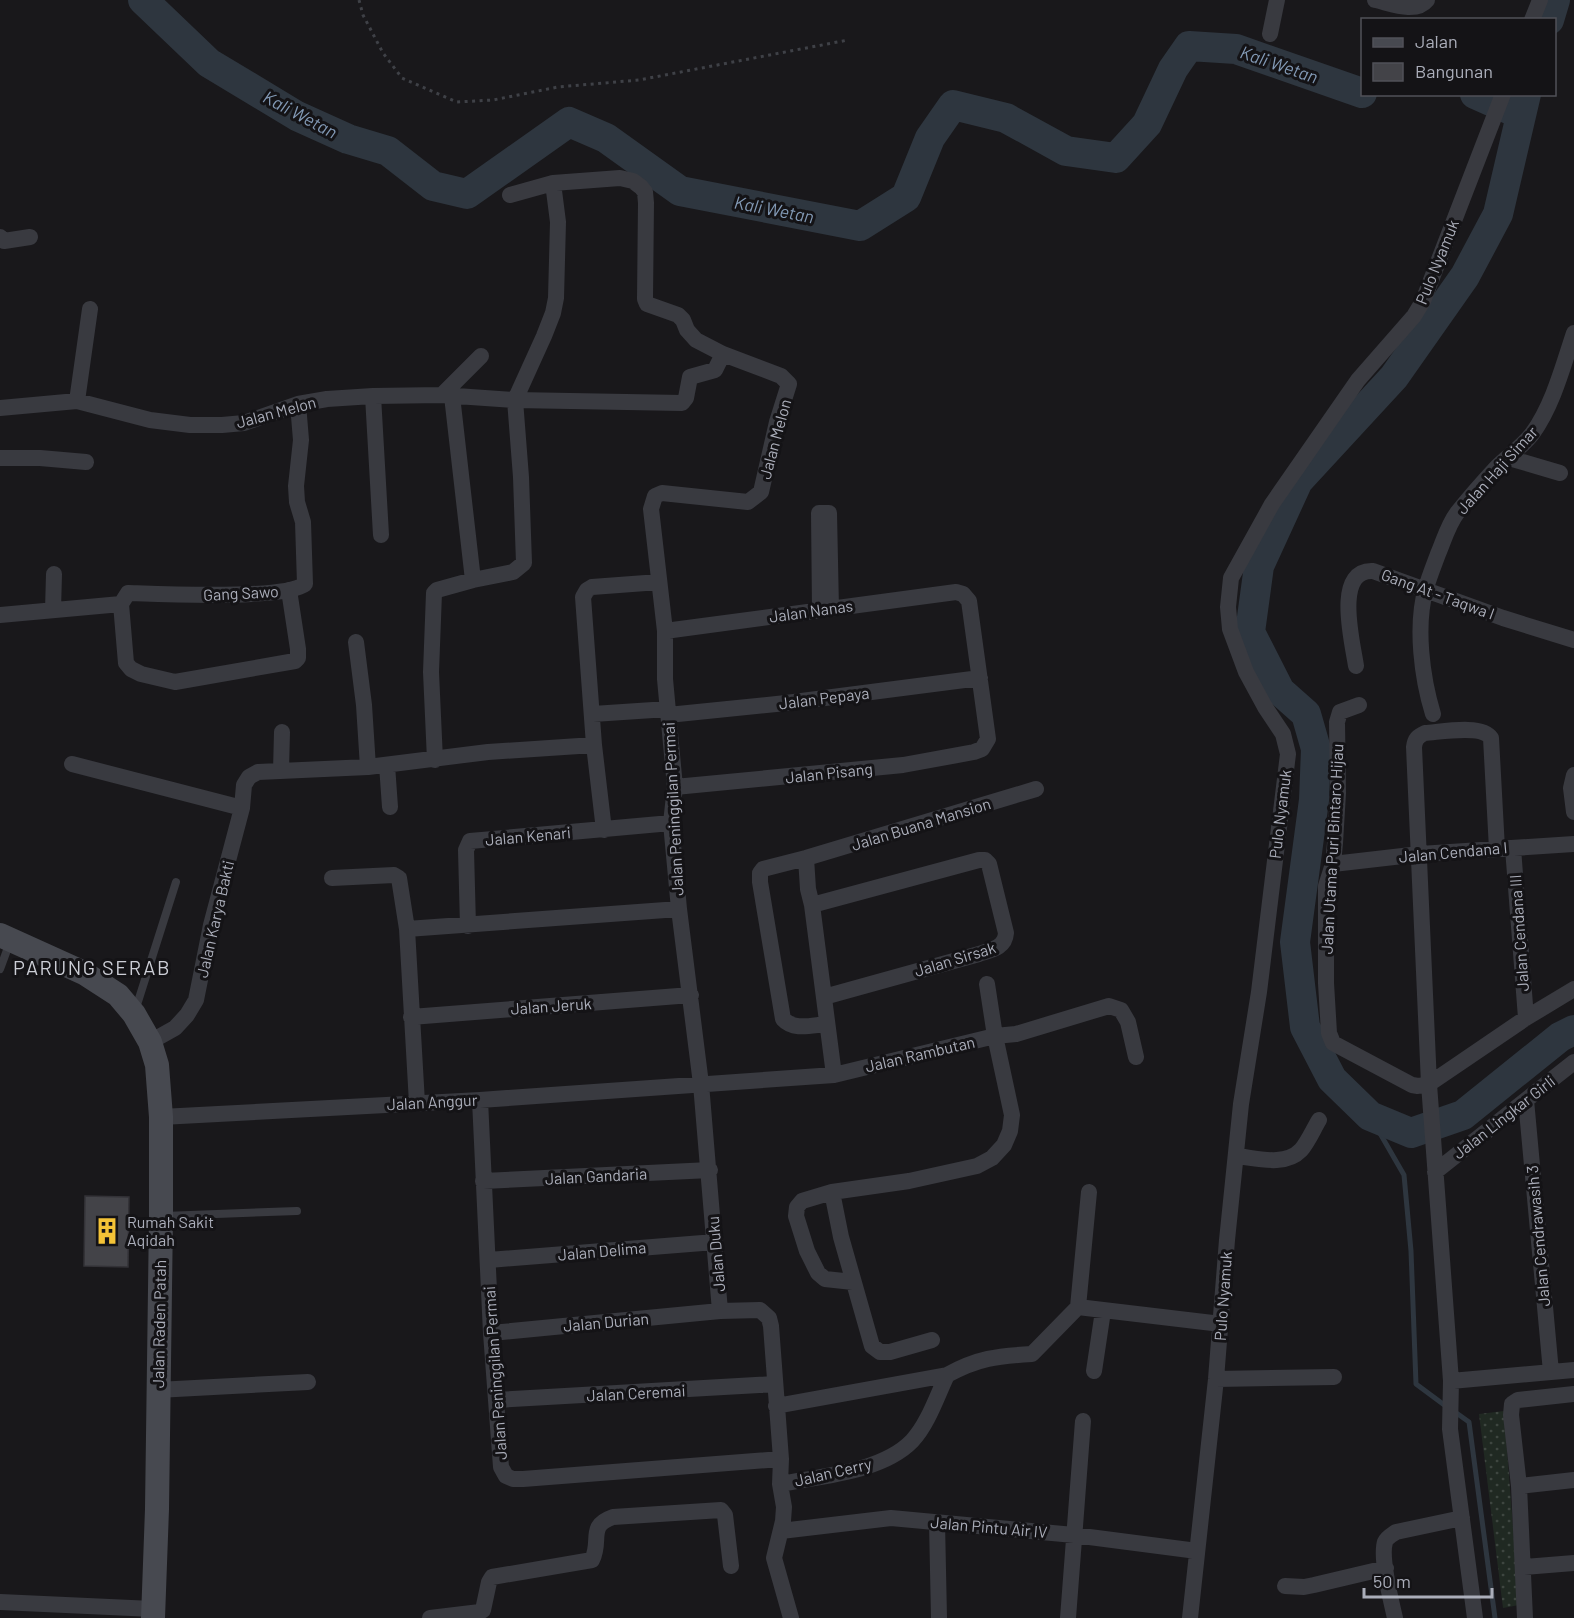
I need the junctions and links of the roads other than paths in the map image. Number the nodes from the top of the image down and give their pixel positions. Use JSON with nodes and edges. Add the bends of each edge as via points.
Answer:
{"nodes":[{"id":1,"x":1277,"y":0,"type":"edge"},
{"id":2,"x":1375,"y":0,"type":"edge"},
{"id":3,"x":1427,"y":0,"type":"edge"},
{"id":4,"x":1540,"y":0,"type":"edge"},
{"id":5,"x":1533,"y":18,"type":"edge"},
{"id":6,"x":1270,"y":34,"type":"dead end"},
{"id":7,"x":1502,"y":96,"type":"edge"},
{"id":8,"x":553,"y":183,"type":"junction"},
{"id":9,"x":510,"y":195,"type":"dead end"},
{"id":10,"x":0,"y":237,"type":"edge"},
{"id":11,"x":30,"y":237,"type":"dead end"},
{"id":12,"x":90,"y":309,"type":"dead end"},
{"id":13,"x":1574,"y":333,"type":"edge"},
{"id":14,"x":723,"y":354,"type":"junction"},
{"id":15,"x":481,"y":356,"type":"dead end"},
{"id":16,"x":373,"y":396,"type":"junction"},
{"id":17,"x":447,"y":396,"type":"junction"},
{"id":18,"x":515,"y":400,"type":"junction"},
{"id":19,"x":77,"y":401,"type":"junction"},
{"id":20,"x":298,"y":404,"type":"junction"},
{"id":21,"x":0,"y":408,"type":"edge"},
{"id":22,"x":0,"y":458,"type":"edge"},
{"id":23,"x":1509,"y":458,"type":"junction"},
{"id":24,"x":86,"y":462,"type":"dead end"},
{"id":25,"x":1560,"y":473,"type":"dead end"},
{"id":26,"x":655,"y":496,"type":"joint"},
{"id":27,"x":381,"y":535,"type":"dead end"},
{"id":28,"x":54,"y":574,"type":"dead end"},
{"id":29,"x":473,"y":580,"type":"junction"},
{"id":30,"x":659,"y":582,"type":"junction"},
{"id":31,"x":1426,"y":589,"type":"junction"},
{"id":32,"x":289,"y":590,"type":"junction"},
{"id":33,"x":120,"y":604,"type":"junction"},
{"id":34,"x":53,"y":610,"type":"junction"},
{"id":35,"x":0,"y":615,"type":"edge"},
{"id":36,"x":665,"y":631,"type":"junction"},
{"id":37,"x":1574,"y":640,"type":"edge"},
{"id":38,"x":356,"y":642,"type":"dead end"},
{"id":39,"x":1356,"y":666,"type":"dead end"},
{"id":40,"x":980,"y":678,"type":"junction"},
{"id":41,"x":1359,"y":705,"type":"dead end"},
{"id":42,"x":668,"y":712,"type":"junction"},
{"id":43,"x":593,"y":714,"type":"junction"},
{"id":44,"x":1433,"y":714,"type":"dead end"},
{"id":45,"x":282,"y":732,"type":"dead end"},
{"id":46,"x":594,"y":745,"type":"junction"},
{"id":47,"x":435,"y":760,"type":"junction"},
{"id":48,"x":72,"y":764,"type":"dead end"},
{"id":49,"x":387,"y":765,"type":"junction"},
{"id":50,"x":368,"y":767,"type":"junction"},
{"id":51,"x":281,"y":771,"type":"junction"},
{"id":52,"x":1574,"y":775,"type":"edge"},
{"id":53,"x":675,"y":788,"type":"junction"},
{"id":54,"x":1036,"y":789,"type":"dead end"},
{"id":55,"x":390,"y":807,"type":"dead end"},
{"id":56,"x":242,"y":808,"type":"junction"},
{"id":57,"x":1574,"y":812,"type":"edge"},
{"id":58,"x":671,"y":824,"type":"junction"},
{"id":59,"x":604,"y":830,"type":"junction"},
{"id":60,"x":1574,"y":844,"type":"edge"},
{"id":61,"x":1505,"y":848,"type":"junction"},
{"id":62,"x":1420,"y":854,"type":"junction"},
{"id":63,"x":806,"y":858,"type":"junction"},
{"id":64,"x":1333,"y":864,"type":"junction"},
{"id":65,"x":333,"y":878,"type":"dead end"},
{"id":66,"x":176,"y":882,"type":"dead end"},
{"id":67,"x":812,"y":904,"type":"junction"},
{"id":68,"x":678,"y":909,"type":"junction"},
{"id":69,"x":468,"y":926,"type":"junction"},
{"id":70,"x":407,"y":929,"type":"junction"},
{"id":71,"x":5,"y":937,"type":"edge"},
{"id":72,"x":0,"y":969,"type":"edge"},
{"id":73,"x":987,"y":984,"type":"dead end"},
{"id":74,"x":1574,"y":989,"type":"edge"},
{"id":75,"x":1252,"y":992,"type":"dead end"},
{"id":76,"x":691,"y":994,"type":"junction"},
{"id":77,"x":824,"y":997,"type":"junction"},
{"id":78,"x":134,"y":1014,"type":"junction"},
{"id":79,"x":411,"y":1017,"type":"junction"},
{"id":80,"x":1255,"y":1017,"type":"junction"},
{"id":81,"x":1526,"y":1018,"type":"junction"},
{"id":82,"x":827,"y":1024,"type":"junction"},
{"id":83,"x":995,"y":1036,"type":"junction"},
{"id":84,"x":150,"y":1042,"type":"junction"},
{"id":85,"x":1136,"y":1058,"type":"dead end"},
{"id":86,"x":1574,"y":1062,"type":"edge"},
{"id":87,"x":834,"y":1074,"type":"junction"},
{"id":88,"x":702,"y":1084,"type":"junction"},
{"id":89,"x":1430,"y":1092,"type":"junction"},
{"id":90,"x":480,"y":1100,"type":"junction"},
{"id":91,"x":1526,"y":1100,"type":"junction"},
{"id":92,"x":417,"y":1103,"type":"junction"},
{"id":93,"x":161,"y":1117,"type":"junction"},
{"id":94,"x":1318,"y":1120,"type":"dead end"},
{"id":95,"x":1236,"y":1156,"type":"junction"},
{"id":96,"x":710,"y":1170,"type":"junction"},
{"id":97,"x":1435,"y":1172,"type":"junction"},
{"id":98,"x":483,"y":1181,"type":"junction"},
{"id":99,"x":832,"y":1192,"type":"junction"},
{"id":100,"x":1089,"y":1192,"type":"dead end"},
{"id":101,"x":297,"y":1211,"type":"dead end"},
{"id":102,"x":161,"y":1216,"type":"junction"},
{"id":103,"x":715,"y":1242,"type":"junction"},
{"id":104,"x":489,"y":1260,"type":"junction"},
{"id":105,"x":854,"y":1282,"type":"junction"},
{"id":106,"x":1078,"y":1307,"type":"junction"},
{"id":107,"x":720,"y":1311,"type":"junction"},
{"id":108,"x":1103,"y":1311,"type":"junction"},
{"id":109,"x":1221,"y":1324,"type":"junction"},
{"id":110,"x":491,"y":1333,"type":"junction"},
{"id":111,"x":932,"y":1340,"type":"dead end"},
{"id":112,"x":1574,"y":1370,"type":"edge"},
{"id":113,"x":1095,"y":1371,"type":"dead end"},
{"id":114,"x":951,"y":1372,"type":"junction"},
{"id":115,"x":1551,"y":1372,"type":"junction"},
{"id":116,"x":1334,"y":1377,"type":"dead end"},
{"id":117,"x":1216,"y":1379,"type":"junction"},
{"id":118,"x":308,"y":1382,"type":"dead end"},
{"id":119,"x":775,"y":1384,"type":"junction"},
{"id":120,"x":157,"y":1390,"type":"junction"},
{"id":121,"x":1450,"y":1390,"type":"junction"},
{"id":122,"x":1574,"y":1394,"type":"edge"},
{"id":123,"x":496,"y":1400,"type":"junction"},
{"id":124,"x":776,"y":1406,"type":"junction"},
{"id":125,"x":1083,"y":1421,"type":"dead end"},
{"id":126,"x":781,"y":1459,"type":"junction"},
{"id":127,"x":1574,"y":1480,"type":"edge"},
{"id":128,"x":780,"y":1484,"type":"junction"},
{"id":129,"x":1520,"y":1486,"type":"junction"},
{"id":130,"x":1462,"y":1518,"type":"junction"},
{"id":131,"x":937,"y":1522,"type":"junction"},
{"id":132,"x":782,"y":1526,"type":"junction"},
{"id":133,"x":1074,"y":1535,"type":"junction"},
{"id":134,"x":1197,"y":1551,"type":"junction"},
{"id":135,"x":1574,"y":1563,"type":"edge"},
{"id":136,"x":731,"y":1566,"type":"dead end"},
{"id":137,"x":1524,"y":1567,"type":"junction"},
{"id":138,"x":1386,"y":1568,"type":"junction"},
{"id":139,"x":1285,"y":1586,"type":"dead end"},
{"id":140,"x":0,"y":1602,"type":"edge"},
{"id":141,"x":153,"y":1614,"type":"edge"},
{"id":142,"x":430,"y":1618,"type":"edge"},
{"id":143,"x":791,"y":1618,"type":"edge"},
{"id":144,"x":939,"y":1618,"type":"edge"},
{"id":145,"x":1068,"y":1618,"type":"edge"},
{"id":146,"x":1190,"y":1618,"type":"edge"},
{"id":147,"x":1395,"y":1618,"type":"edge"},
{"id":148,"x":1475,"y":1618,"type":"edge"},
{"id":149,"x":1524,"y":1618,"type":"edge"}],
"edges":[{"from":1,"to":6,"type":"street"},
{"from":2,"to":3,"type":"street","via":[[1410,8]]},
{"from":4,"to":5,"type":"street"},
{"from":7,"to":80,"type":"street","name":"Pulo Nyamuk","via":[[1423,301],[1358,380],[1272,504],[1231,578],[1230,630],[1246,672],[1283,734],[1288,754]]},
{"from":8,"to":9,"type":"street","name":"Jalan Melon"},
{"from":8,"to":14,"type":"street","name":"Jalan Melon","via":[[620,178],[641,187],[646,203],[647,304],[678,315],[696,340]]},
{"from":8,"to":18,"type":"street","via":[[558,222],[556,298],[544,336]]},
{"from":10,"to":11,"type":"street","via":[[4,241]]},
{"from":12,"to":19,"type":"street"},
{"from":13,"to":23,"type":"street","name":"Jalan Haji Simar","via":[[1542,416]]},
{"from":14,"to":18,"type":"street","name":"Jalan Melon","via":[[716,370],[690,376],[682,403]]},
{"from":14,"to":26,"type":"street","name":"Jalan Melon","via":[[781,376],[789,384],[761,492],[748,502],[662,493]]},
{"from":15,"to":17,"type":"street"},
{"from":16,"to":17,"type":"street","name":"Jalan Melon"},
{"from":16,"to":20,"type":"street","name":"Jalan Melon"},
{"from":16,"to":27,"type":"street"},
{"from":17,"to":18,"type":"street","name":"Jalan Melon"},
{"from":17,"to":29,"type":"street"},
{"from":18,"to":29,"type":"street","via":[[524,562],[513,572]]},
{"from":19,"to":20,"type":"street","name":"Jalan Melon","via":[[150,420],[211,425],[250,421]]},
{"from":19,"to":21,"type":"street","name":"Jalan Melon"},
{"from":20,"to":32,"type":"street","name":"Gang Sawo","via":[[301,440],[296,486],[306,571],[305,584]]},
{"from":22,"to":24,"type":"street"},
{"from":23,"to":25,"type":"street"},
{"from":23,"to":31,"type":"street","name":"Jalan Haji Simar","via":[[1451,521]]},
{"from":26,"to":30,"type":"street","name":"Jalan Peninggilan Permai","via":[[651,509]]},
{"from":28,"to":34,"type":"street"},
{"from":29,"to":47,"type":"street","via":[[436,590],[433,595]]},
{"from":30,"to":36,"type":"street","name":"Jalan Peninggilan Permai"},
{"from":30,"to":43,"type":"street","via":[[592,587],[584,593]]},
{"from":31,"to":37,"type":"street","name":"Gang At - Taqwa I"},
{"from":31,"to":39,"type":"street","name":"Gang At - Taqwa I","via":[[1373,571],[1361,572],[1351,586],[1347,607]]},
{"from":31,"to":44,"type":"street","name":"Jalan Haji Simar","via":[[1421,626],[1424,673]]},
{"from":32,"to":33,"type":"street","name":"Gang Sawo","via":[[195,595],[128,593]]},
{"from":32,"to":33,"type":"street","via":[[298,649],[295,661],[175,682],[141,674],[126,663]]},
{"from":33,"to":34,"type":"street","name":"Gang Sawo"},
{"from":34,"to":35,"type":"street","name":"Gang Sawo"},
{"from":36,"to":40,"type":"street","name":"Jalan Nanas","via":[[956,592],[969,601]]},
{"from":36,"to":42,"type":"street","name":"Jalan Peninggilan Permai"},
{"from":38,"to":50,"type":"street"},
{"from":40,"to":42,"type":"street","name":"Jalan Pepaya","via":[[775,704]]},
{"from":40,"to":53,"type":"street","name":"Jalan Pisang","via":[[988,739],[982,749],[903,765]]},
{"from":41,"to":64,"type":"street","name":"Jalan Utama Puri Bintaro Hijau","via":[[1337,717],[1338,793]]},
{"from":42,"to":43,"type":"street","name":"Jalan Peninggilan Permai"},
{"from":42,"to":53,"type":"street","name":"Jalan Peninggilan Permai"},
{"from":43,"to":46,"type":"street"},
{"from":45,"to":51,"type":"street"},
{"from":46,"to":47,"type":"street"},
{"from":46,"to":59,"type":"street"},
{"from":47,"to":49,"type":"street"},
{"from":48,"to":56,"type":"street"},
{"from":49,"to":50,"type":"street"},
{"from":49,"to":55,"type":"street"},
{"from":50,"to":51,"type":"street"},
{"from":51,"to":56,"type":"street","name":"Jalan Karya Bakti","via":[[258,772],[249,777],[244,785]]},
{"from":52,"to":57,"type":"street"},
{"from":53,"to":58,"type":"street","name":"Jalan Peninggilan Permai"},
{"from":54,"to":63,"type":"street","name":"Jalan Buana Mansion"},
{"from":56,"to":84,"type":"street","name":"Jalan Karya Bakti","via":[[196,999],[175,1028]]},
{"from":58,"to":59,"type":"street","name":"Jalan Kenari"},
{"from":58,"to":68,"type":"street","name":"Jalan Peninggilan Permai"},
{"from":59,"to":69,"type":"street","name":"Jalan Kenari","via":[[470,841],[466,850]]},
{"from":60,"to":61,"type":"street","name":"Jalan Cendana I"},
{"from":61,"to":62,"type":"street","name":"Jalan Cendana I"},
{"from":61,"to":62,"type":"street","name":"Jalan Cendana III","via":[[1491,738],[1479,730],[1425,733],[1414,741]]},
{"from":61,"to":81,"type":"street","name":"Jalan Cendana III"},
{"from":62,"to":64,"type":"street","name":"Jalan Cendana I"},
{"from":62,"to":89,"type":"street"},
{"from":63,"to":67,"type":"street"},
{"from":63,"to":82,"type":"street","name":"Jalan Buana Mansion","via":[[763,869],[760,882],[783,1019],[796,1026]]},
{"from":64,"to":89,"type":"street","name":"Jalan Utama Puri Bintaro Hijau","via":[[1326,886],[1326,982],[1333,1043]]},
{"from":65,"to":70,"type":"street","via":[[399,878]]},
{"from":66,"to":78,"type":"lane"},
{"from":67,"to":77,"type":"street"},
{"from":67,"to":77,"type":"street","name":"Jalan Sirsak","via":[[985,860],[1006,933],[1003,944],[979,954]]},
{"from":68,"to":69,"type":"street","name":"Jalan Peninggilan Permai"},
{"from":68,"to":76,"type":"street","name":"Jalan Peninggilan Permai"},
{"from":69,"to":70,"type":"street","name":"Jalan Peninggilan Permai"},
{"from":70,"to":79,"type":"street"},
{"from":71,"to":72,"type":"lane"},
{"from":71,"to":78,"type":"main road","name":"Jalan Raden Patah","via":[[96,980],[118,995]]},
{"from":73,"to":83,"type":"street"},
{"from":74,"to":81,"type":"street"},
{"from":75,"to":80,"type":"street","via":[[1250,1010]]},
{"from":76,"to":79,"type":"street","name":"Jalan Jeruk"},
{"from":76,"to":88,"type":"street","name":"Jalan Peninggilan Permai"},
{"from":77,"to":82,"type":"street"},
{"from":78,"to":84,"type":"main road","name":"Jalan Raden Patah"},
{"from":79,"to":92,"type":"street"},
{"from":80,"to":95,"type":"street","name":"Pulo Nyamuk"},
{"from":81,"to":89,"type":"street"},
{"from":82,"to":87,"type":"street"},
{"from":83,"to":85,"type":"street","name":"Jalan Rambutan","via":[[1016,1034],[1109,1006],[1122,1010]]},
{"from":83,"to":87,"type":"street","name":"Jalan Rambutan"},
{"from":83,"to":99,"type":"street","via":[[1012,1115],[1004,1145],[992,1158],[977,1166],[909,1181]]},
{"from":84,"to":93,"type":"main road","name":"Jalan Raden Patah","via":[[159,1076]]},
{"from":86,"to":91,"type":"street","name":"Jalan Lingkar Girli"},
{"from":87,"to":88,"type":"street","name":"Jalan Rambutan"},
{"from":88,"to":90,"type":"street","name":"Jalan Anggur"},
{"from":88,"to":96,"type":"street","name":"Jalan Duku"},
{"from":89,"to":97,"type":"street"},
{"from":90,"to":92,"type":"street","name":"Jalan Anggur"},
{"from":90,"to":98,"type":"street","name":"Jalan Peninggilan Permai"},
{"from":91,"to":97,"type":"street","name":"Jalan Lingkar Girli"},
{"from":91,"to":115,"type":"street","name":"Jalan Cendrawasih 3"},
{"from":92,"to":93,"type":"street","name":"Jalan Anggur"},
{"from":93,"to":102,"type":"main road","name":"Jalan Raden Patah"},
{"from":94,"to":95,"type":"street","via":[[1295,1155],[1276,1160]]},
{"from":95,"to":109,"type":"street","name":"Pulo Nyamuk"},
{"from":96,"to":98,"type":"street","name":"Jalan Gandaria"},
{"from":96,"to":103,"type":"street","name":"Jalan Duku"},
{"from":97,"to":121,"type":"street"},
{"from":98,"to":104,"type":"street","name":"Jalan Peninggilan Permai"},
{"from":99,"to":105,"type":"street"},
{"from":99,"to":105,"type":"street","via":[[802,1201],[796,1207],[796,1216],[818,1273],[825,1279]]},
{"from":100,"to":106,"type":"street"},
{"from":101,"to":102,"type":"lane"},
{"from":102,"to":120,"type":"main road","name":"Jalan Raden Patah"},
{"from":103,"to":104,"type":"street","name":"Jalan Delima"},
{"from":103,"to":107,"type":"street","name":"Jalan Duku"},
{"from":104,"to":110,"type":"street","name":"Jalan Peninggilan Permai"},
{"from":105,"to":111,"type":"street","via":[[872,1346],[880,1352]]},
{"from":106,"to":108,"type":"street"},
{"from":106,"to":114,"type":"street","via":[[1032,1354],[994,1356]]},
{"from":107,"to":110,"type":"street","name":"Jalan Durian"},
{"from":107,"to":119,"type":"street","name":"Jalan Duku","via":[[760,1310],[770,1318]]},
{"from":108,"to":109,"type":"street"},
{"from":108,"to":113,"type":"street"},
{"from":109,"to":117,"type":"street","name":"Pulo Nyamuk"},
{"from":110,"to":123,"type":"street","name":"Jalan Peninggilan Permai"},
{"from":112,"to":115,"type":"street"},
{"from":114,"to":124,"type":"street"},
{"from":114,"to":128,"type":"street","name":"Jalan Cerry","via":[[923,1426],[894,1455],[856,1470]]},
{"from":115,"to":121,"type":"street"},
{"from":116,"to":117,"type":"street"},
{"from":117,"to":134,"type":"street","name":"Pulo Nyamuk"},
{"from":118,"to":120,"type":"street"},
{"from":119,"to":123,"type":"street","name":"Jalan Ceremai"},
{"from":119,"to":124,"type":"street","name":"Jalan Duku"},
{"from":120,"to":141,"type":"main road","name":"Jalan Raden Patah"},
{"from":121,"to":130,"type":"street","via":[[1450,1429]]},
{"from":122,"to":129,"type":"street","via":[[1512,1404]]},
{"from":123,"to":126,"type":"street","name":"Jalan Peninggilan Permai","via":[[501,1467],[513,1479]]},
{"from":124,"to":126,"type":"street","name":"Jalan Duku"},
{"from":125,"to":133,"type":"street"},
{"from":126,"to":128,"type":"street","name":"Jalan Duku"},
{"from":127,"to":129,"type":"street"},
{"from":128,"to":132,"type":"street","name":"Jalan Duku"},
{"from":129,"to":137,"type":"street"},
{"from":130,"to":138,"type":"street","via":[[1388,1537]]},
{"from":130,"to":148,"type":"street"},
{"from":131,"to":132,"type":"street","name":"Jalan Pintu Air IV","via":[[891,1518]]},
{"from":131,"to":133,"type":"street","name":"Jalan Pintu Air IV"},
{"from":131,"to":144,"type":"street"},
{"from":132,"to":143,"type":"street","via":[[774,1558]]},
{"from":133,"to":134,"type":"street","name":"Jalan Pintu Air IV"},
{"from":133,"to":145,"type":"street"},
{"from":134,"to":146,"type":"street","name":"Pulo Nyamuk"},
{"from":135,"to":137,"type":"street"},
{"from":136,"to":142,"type":"street","via":[[725,1515],[721,1510],[613,1518],[597,1527],[592,1560],[492,1577],[480,1612]]},
{"from":137,"to":149,"type":"street"},
{"from":138,"to":139,"type":"street","via":[[1304,1587]]},
{"from":138,"to":147,"type":"street"},
{"from":140,"to":141,"type":"street"}]}
